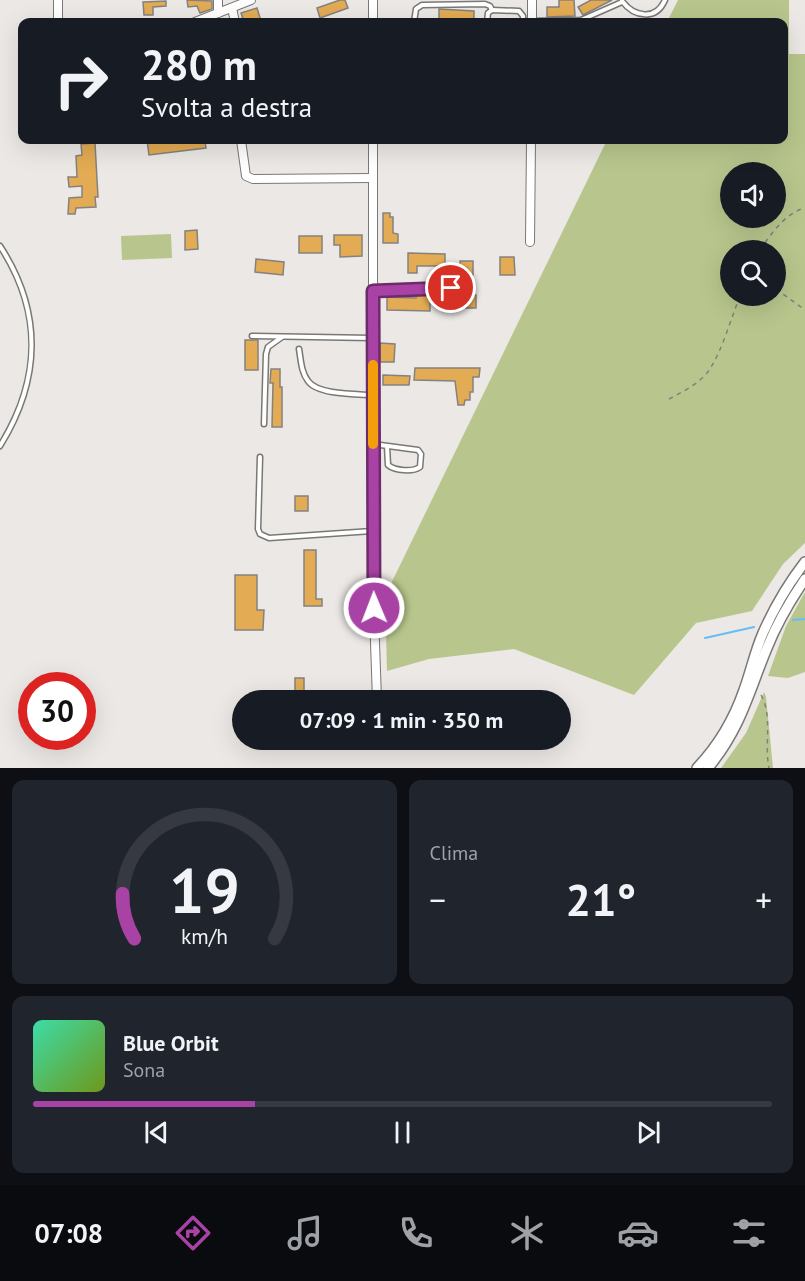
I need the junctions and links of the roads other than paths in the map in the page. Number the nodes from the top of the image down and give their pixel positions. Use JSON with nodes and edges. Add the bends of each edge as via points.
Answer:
{"nodes":[{"id":1,"x":58,"y":0,"type":"edge"},
{"id":2,"x":218,"y":0,"type":"edge"},
{"id":3,"x":251,"y":0,"type":"edge"},
{"id":4,"x":373,"y":0,"type":"edge"},
{"id":5,"x":532,"y":0,"type":"edge"},
{"id":6,"x":665,"y":0,"type":"edge"},
{"id":7,"x":622,"y":1,"type":"edge"},
{"id":8,"x":232,"y":8,"type":"junction"},
{"id":9,"x":492,"y":10,"type":"junction"},
{"id":10,"x":218,"y":13,"type":"junction"},
{"id":11,"x":58,"y":18,"type":"edge"},
{"id":12,"x":205,"y":18,"type":"edge"},
{"id":13,"x":234,"y":18,"type":"edge"},
{"id":14,"x":373,"y":18,"type":"edge"},
{"id":15,"x":415,"y":18,"type":"edge"},
{"id":16,"x":487,"y":18,"type":"edge"},
{"id":17,"x":526,"y":18,"type":"edge"},
{"id":18,"x":530,"y":18,"type":"edge"},
{"id":19,"x":585,"y":18,"type":"edge"},
{"id":20,"x":242,"y":144,"type":"edge"},
{"id":21,"x":373,"y":144,"type":"edge"},
{"id":22,"x":531,"y":144,"type":"edge"},
{"id":23,"x":374,"y":178,"type":"junction"},
{"id":24,"x":530,"y":242,"type":"dead end"},
{"id":25,"x":0,"y":246,"type":"edge"},
{"id":26,"x":451,"y":288,"type":"dead end"},
{"id":27,"x":373,"y":291,"type":"junction"},
{"id":28,"x":252,"y":336,"type":"dead end"},
{"id":29,"x":283,"y":336,"type":"junction"},
{"id":30,"x":373,"y":338,"type":"junction"},
{"id":31,"x":299,"y":349,"type":"dead end"},
{"id":32,"x":373,"y":395,"type":"junction"},
{"id":33,"x":264,"y":424,"type":"dead end"},
{"id":34,"x":373,"y":444,"type":"junction"},
{"id":35,"x":0,"y":446,"type":"edge"},
{"id":36,"x":387,"y":446,"type":"junction"},
{"id":37,"x":260,"y":457,"type":"dead end"},
{"id":38,"x":373,"y":531,"type":"junction"},
{"id":39,"x":805,"y":562,"type":"edge"},
{"id":40,"x":805,"y":579,"type":"edge"},
{"id":41,"x":377,"y":690,"type":"edge"},
{"id":42,"x":697,"y":768,"type":"edge"},
{"id":43,"x":708,"y":768,"type":"edge"}],
"edges":[{"from":1,"to":11,"type":"street"},
{"from":2,"to":10,"type":"street"},
{"from":3,"to":8,"type":"street"},
{"from":4,"to":14,"type":"street"},
{"from":5,"to":18,"type":"street"},
{"from":6,"to":7,"type":"lane","via":[[650,15],[636,13]]},
{"from":7,"to":19,"type":"lane"},
{"from":8,"to":10,"type":"street"},
{"from":8,"to":13,"type":"street"},
{"from":9,"to":15,"type":"lane","via":[[485,4],[422,5],[416,9]]},
{"from":9,"to":16,"type":"lane"},
{"from":9,"to":17,"type":"lane","via":[[517,10]]},
{"from":10,"to":12,"type":"street"},
{"from":20,"to":23,"type":"street","via":[[246,176]]},
{"from":21,"to":23,"type":"street"},
{"from":22,"to":24,"type":"street"},
{"from":23,"to":27,"type":"street"},
{"from":25,"to":35,"type":"lane","via":[[23,291],[32,338],[26,393]]},
{"from":26,"to":27,"type":"street"},
{"from":27,"to":30,"type":"street"},
{"from":28,"to":29,"type":"lane"},
{"from":29,"to":30,"type":"lane"},
{"from":29,"to":33,"type":"lane","via":[[268,347],[266,354]]},
{"from":30,"to":32,"type":"street"},
{"from":31,"to":32,"type":"lane","via":[[302,371],[309,384],[320,390]]},
{"from":32,"to":34,"type":"street"},
{"from":34,"to":36,"type":"lane"},
{"from":34,"to":38,"type":"street"},
{"from":36,"to":36,"type":"lane","via":[[418,450],[422,454],[420,467],[392,468],[388,465]]},
{"from":37,"to":38,"type":"lane","via":[[260,534],[269,538]]},
{"from":38,"to":41,"type":"street"},
{"from":39,"to":42,"type":"street","via":[[763,632],[728,727]]},
{"from":40,"to":43,"type":"street","via":[[773,634],[738,724]]}]}
